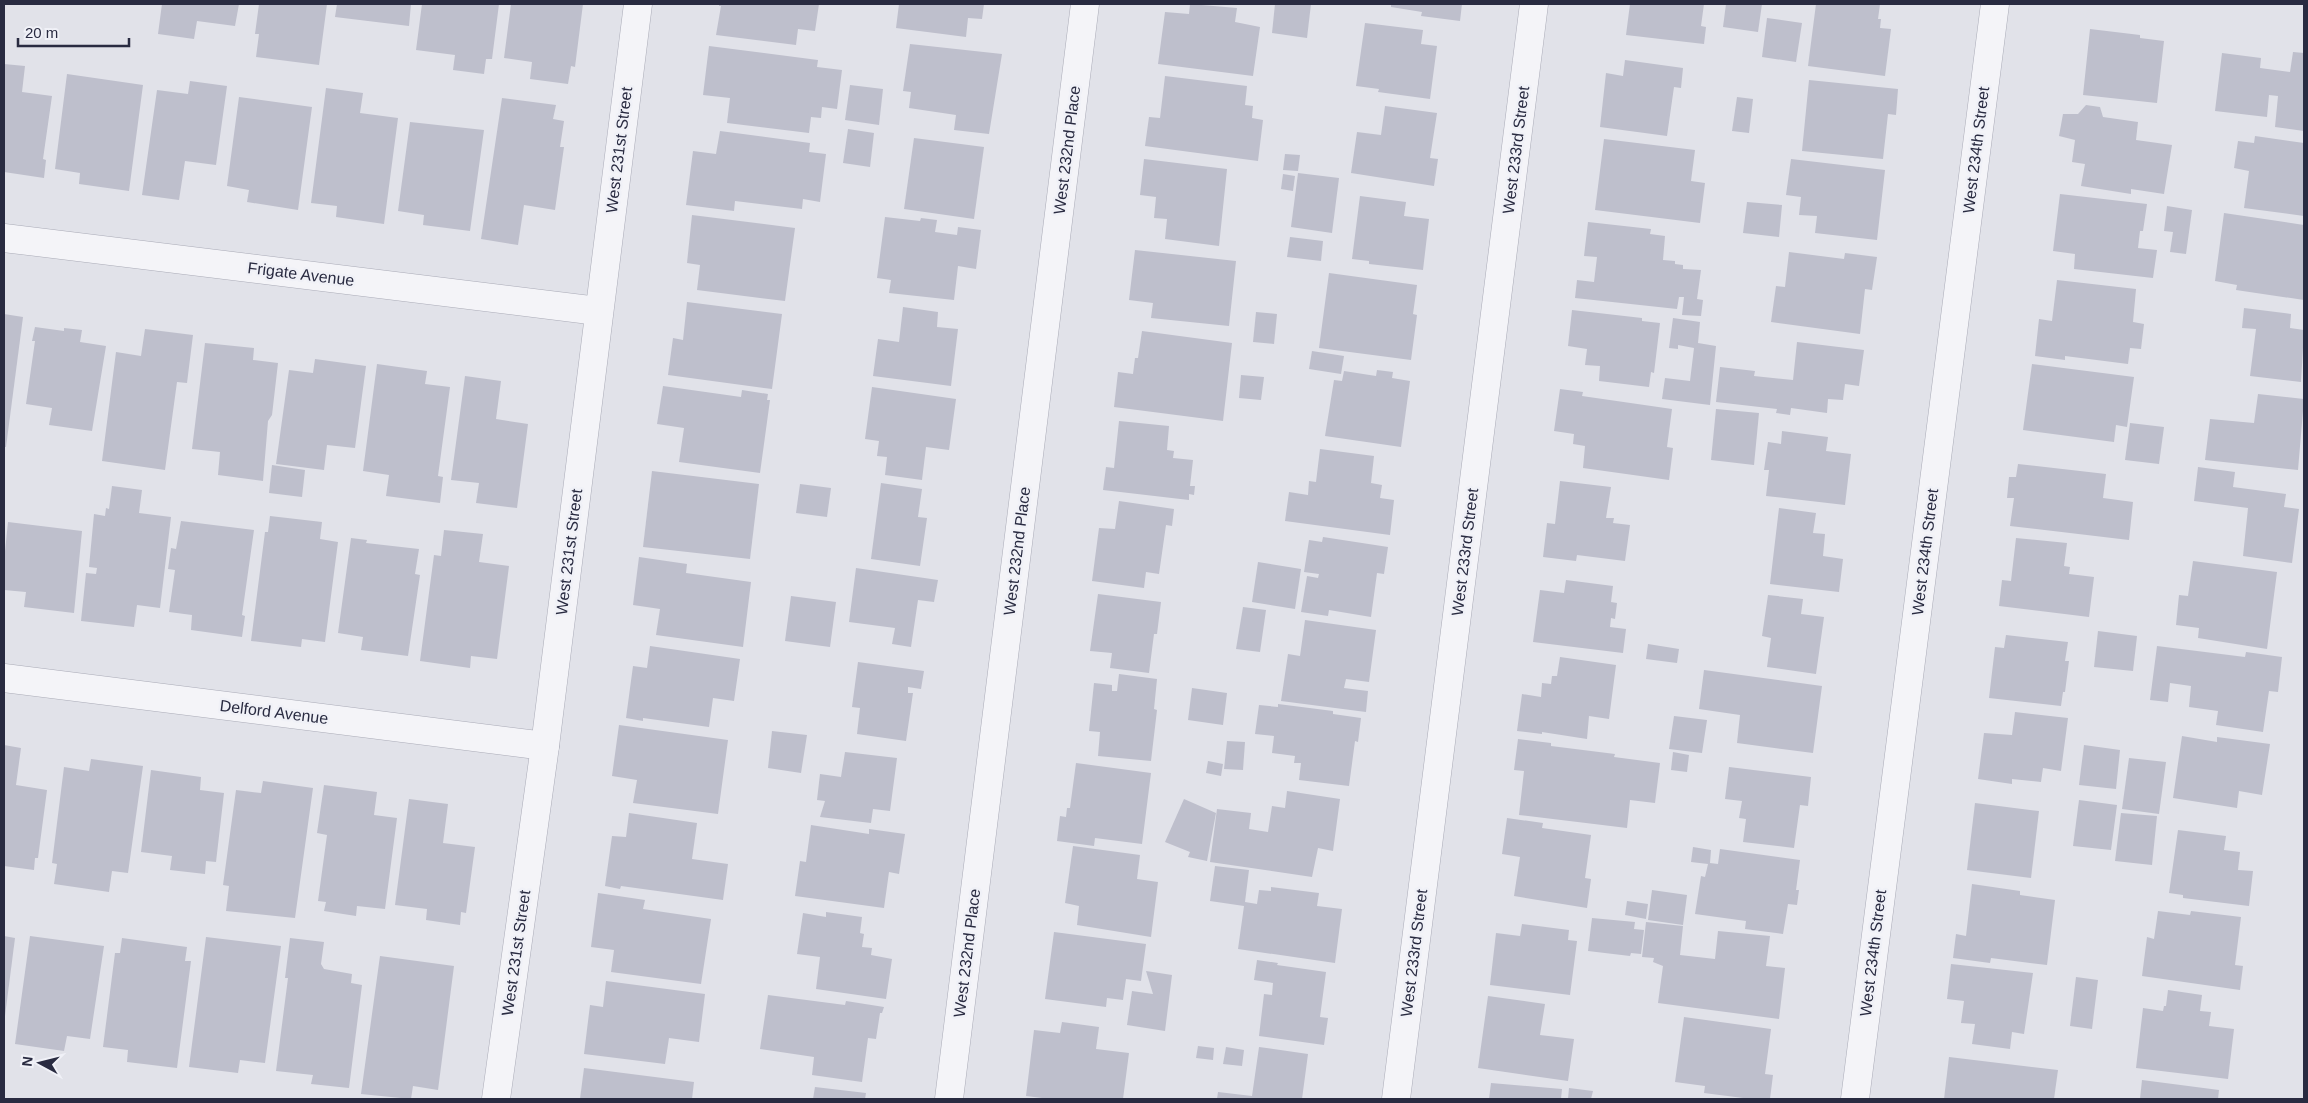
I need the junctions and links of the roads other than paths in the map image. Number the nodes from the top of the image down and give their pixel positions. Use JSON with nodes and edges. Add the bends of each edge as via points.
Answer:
{"nodes":[{"id":1,"x":638,"y":4,"type":"edge"},
{"id":2,"x":1085,"y":4,"type":"edge"},
{"id":3,"x":1534,"y":4,"type":"edge"},
{"id":4,"x":1995,"y":4,"type":"edge"},
{"id":5,"x":4,"y":238,"type":"edge"},
{"id":6,"x":598,"y":311,"type":"junction"},
{"id":7,"x":4,"y":678,"type":"edge"},
{"id":8,"x":545,"y":746,"type":"junction"},
{"id":9,"x":496,"y":1099,"type":"edge"},
{"id":10,"x":949,"y":1099,"type":"edge"},
{"id":11,"x":1396,"y":1099,"type":"edge"},
{"id":12,"x":1855,"y":1099,"type":"edge"}],
"edges":[{"from":1,"to":6,"type":"street","name":"West 231st Street"},
{"from":2,"to":10,"type":"street","name":"West 232nd Place"},
{"from":3,"to":11,"type":"street","name":"West 233rd Street"},
{"from":4,"to":12,"type":"street","name":"West 234th Street"},
{"from":5,"to":6,"type":"street","name":"Frigate Avenue"},
{"from":6,"to":8,"type":"street","name":"West 231st Street"},
{"from":7,"to":8,"type":"street","name":"Delford Avenue"},
{"from":8,"to":9,"type":"street","name":"West 231st Street"}]}
